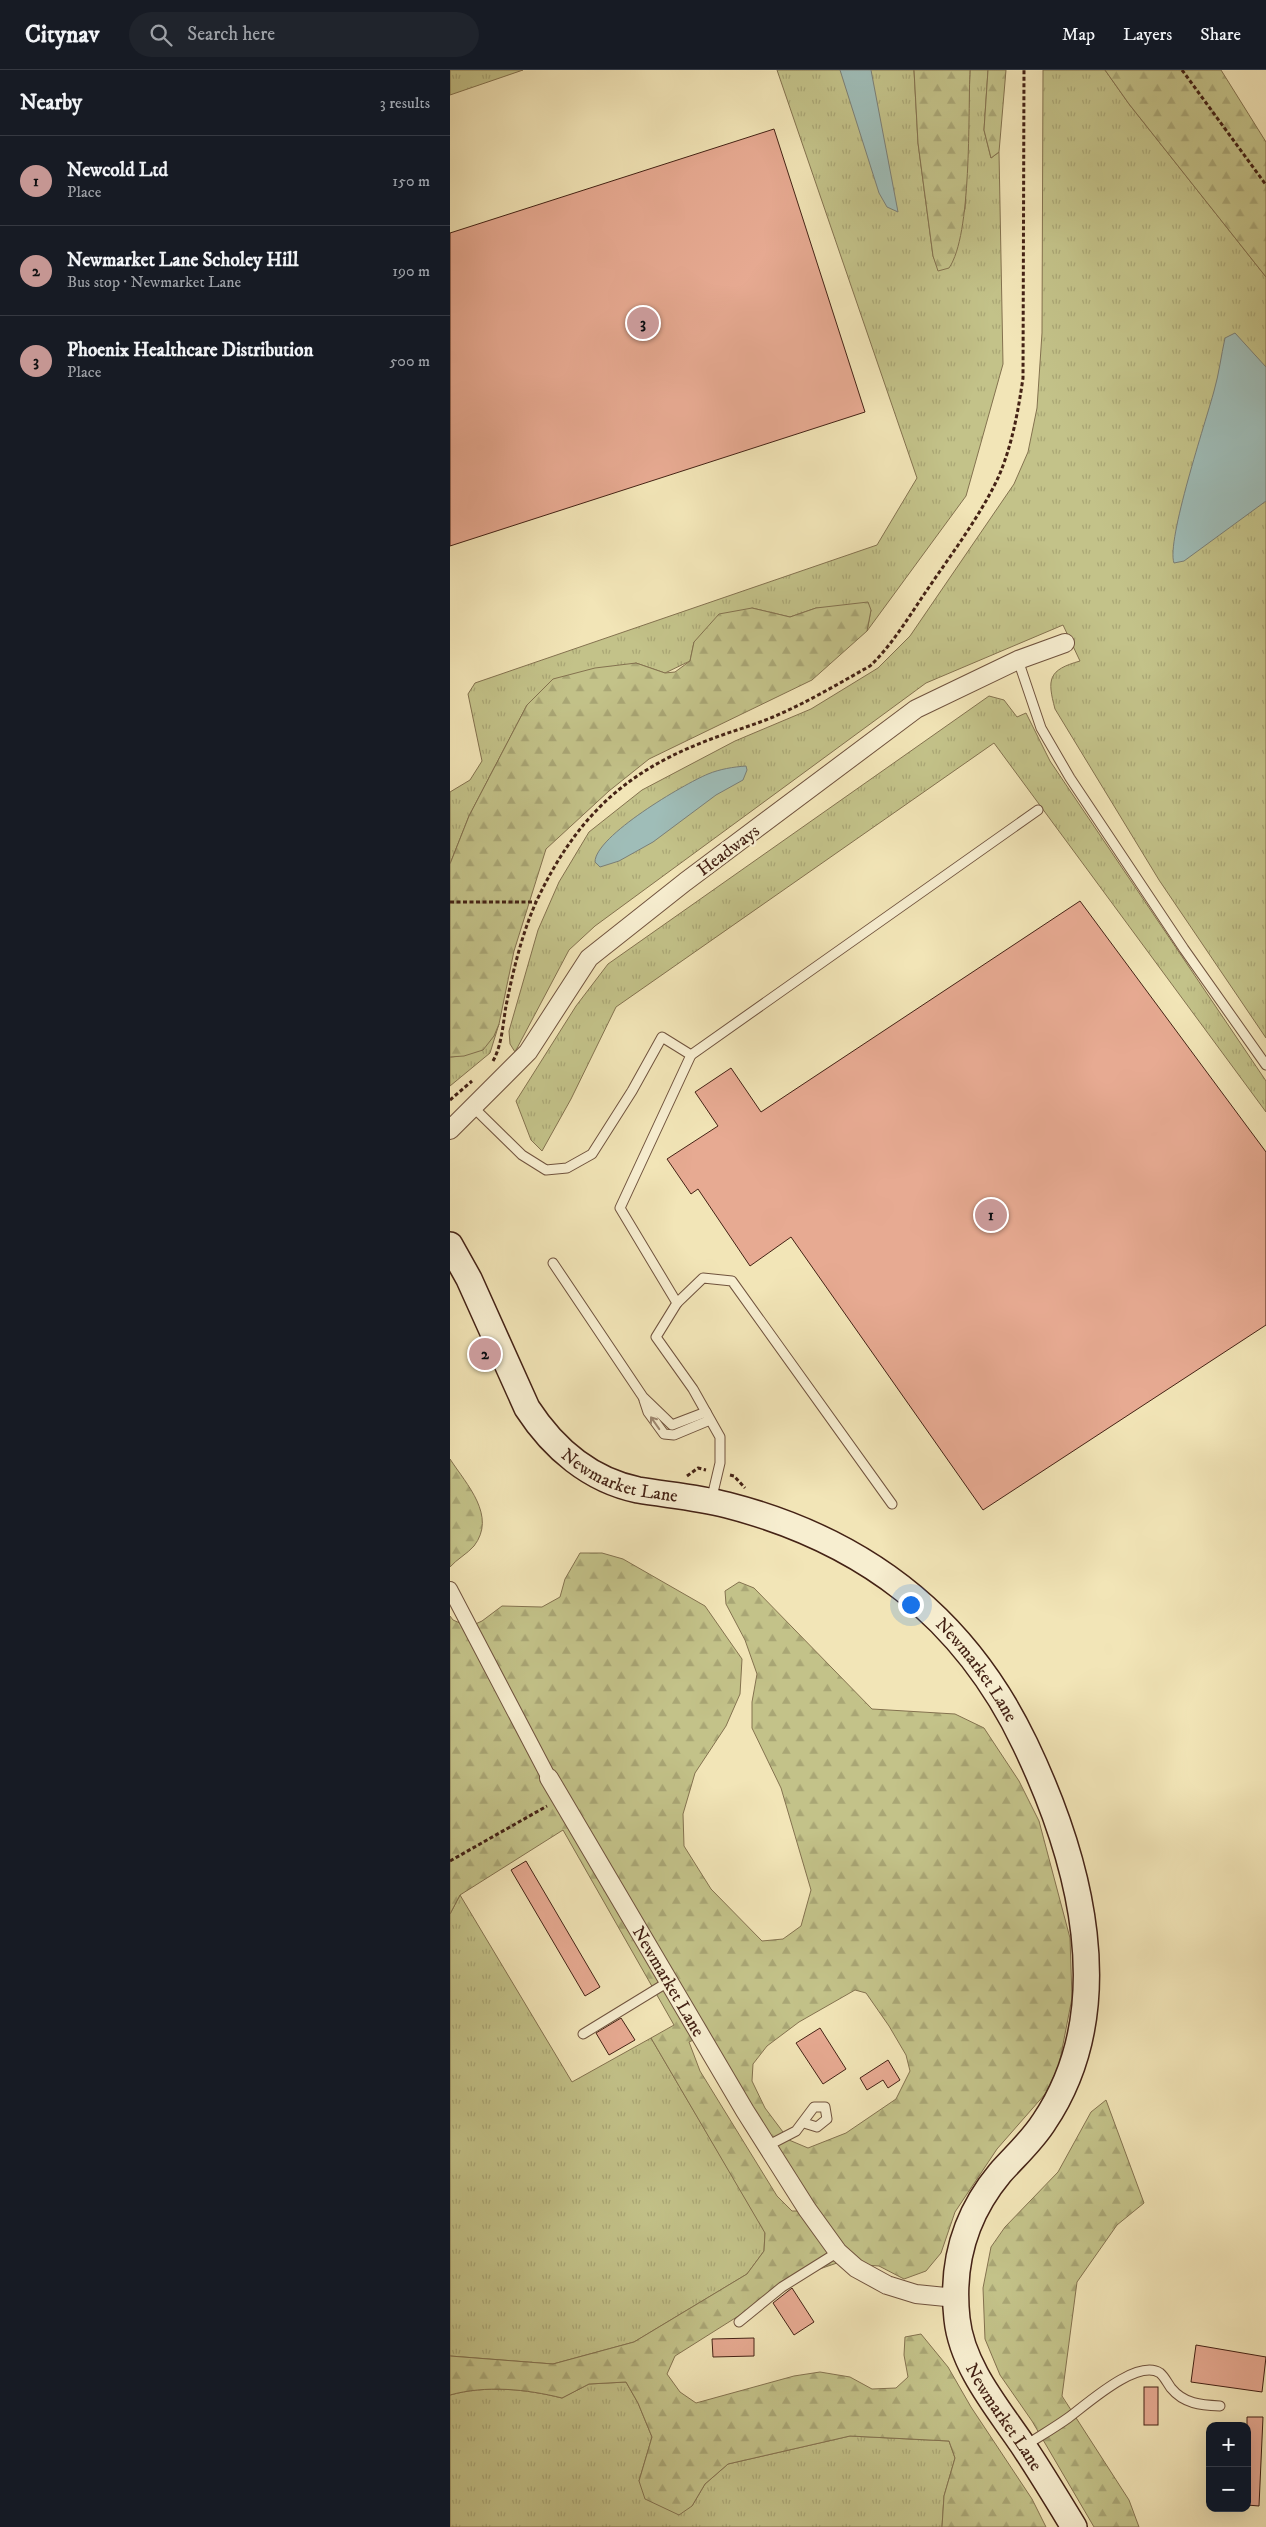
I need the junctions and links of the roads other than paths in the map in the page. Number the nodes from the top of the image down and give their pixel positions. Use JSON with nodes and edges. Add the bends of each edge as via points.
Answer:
{"nodes":[{"id":1,"x":1065,"y":644,"type":"dead end"},
{"id":2,"x":1018,"y":660,"type":"junction"},
{"id":3,"x":1038,"y":810,"type":"dead end"},
{"id":4,"x":691,"y":1055,"type":"junction"},
{"id":5,"x":1266,"y":1066,"type":"edge"},
{"id":6,"x":473,"y":1107,"type":"junction"},
{"id":7,"x":450,"y":1130,"type":"edge"},
{"id":8,"x":450,"y":1246,"type":"edge"},
{"id":9,"x":553,"y":1263,"type":"dead end"},
{"id":10,"x":676,"y":1303,"type":"junction"},
{"id":11,"x":708,"y":1416,"type":"junction"},
{"id":12,"x":711,"y":1501,"type":"junction"},
{"id":13,"x":892,"y":1504,"type":"dead end"},
{"id":14,"x":450,"y":1589,"type":"edge"},
{"id":15,"x":549,"y":1778,"type":"joint"},
{"id":16,"x":668,"y":1982,"type":"junction"},
{"id":17,"x":583,"y":2034,"type":"dead end"},
{"id":18,"x":804,"y":2123,"type":"dead end"},
{"id":19,"x":766,"y":2146,"type":"junction"},
{"id":20,"x":838,"y":2252,"type":"junction"},
{"id":21,"x":956,"y":2298,"type":"junction"},
{"id":22,"x":739,"y":2322,"type":"dead end"},
{"id":23,"x":1220,"y":2406,"type":"dead end"},
{"id":24,"x":1023,"y":2446,"type":"junction"},
{"id":25,"x":1074,"y":2527,"type":"edge"}],
"edges":[{"from":1,"to":2,"type":"street","name":"Headways"},
{"from":2,"to":5,"type":"lane","via":[[1041,728],[1070,778]]},
{"from":2,"to":6,"type":"street","name":"Headways","via":[[916,709],[588,958],[528,1052]]},
{"from":3,"to":4,"type":"lane"},
{"from":4,"to":6,"type":"lane","via":[[662,1037],[592,1154],[567,1168],[546,1170],[522,1156]]},
{"from":4,"to":10,"type":"lane","via":[[620,1208]]},
{"from":6,"to":7,"type":"street","name":"Headways"},
{"from":8,"to":12,"type":"main road","name":"Newmarket Lane","via":[[469,1279],[527,1408],[553,1442],[577,1463],[614,1483]]},
{"from":9,"to":11,"type":"lane","via":[[643,1397],[672,1425]]},
{"from":10,"to":11,"type":"lane","via":[[656,1337]]},
{"from":10,"to":13,"type":"lane","via":[[703,1278],[732,1281]]},
{"from":11,"to":12,"type":"lane","via":[[720,1437],[718,1473]]},
{"from":12,"to":21,"type":"main road","name":"Newmarket Lane","via":[[764,1516],[827,1541],[887,1576],[938,1617],[971,1655],[1010,1712],[1050,1799],[1064,1841],[1087,1958],[1083,2032],[1077,2057],[1054,2107],[986,2191],[967,2225],[960,2246]]},
{"from":14,"to":15,"type":"street","name":"Newmarket Lane"},
{"from":15,"to":16,"type":"street","name":"Newmarket Lane"},
{"from":16,"to":17,"type":"lane"},
{"from":16,"to":19,"type":"street","name":"Newmarket Lane"},
{"from":18,"to":19,"type":"lane","via":[[796,2131]]},
{"from":19,"to":20,"type":"street","name":"Newmarket Lane"},
{"from":20,"to":21,"type":"street","name":"Newmarket Lane","via":[[856,2268],[887,2285],[916,2294]]},
{"from":20,"to":22,"type":"lane","via":[[782,2287]]},
{"from":21,"to":24,"type":"main road","name":"Newmarket Lane","via":[[964,2349]]},
{"from":23,"to":24,"type":"lane","via":[[1182,2398],[1160,2373],[1147,2370],[1121,2379],[1067,2419]]},
{"from":24,"to":25,"type":"main road","name":"Newmarket Lane"}]}
